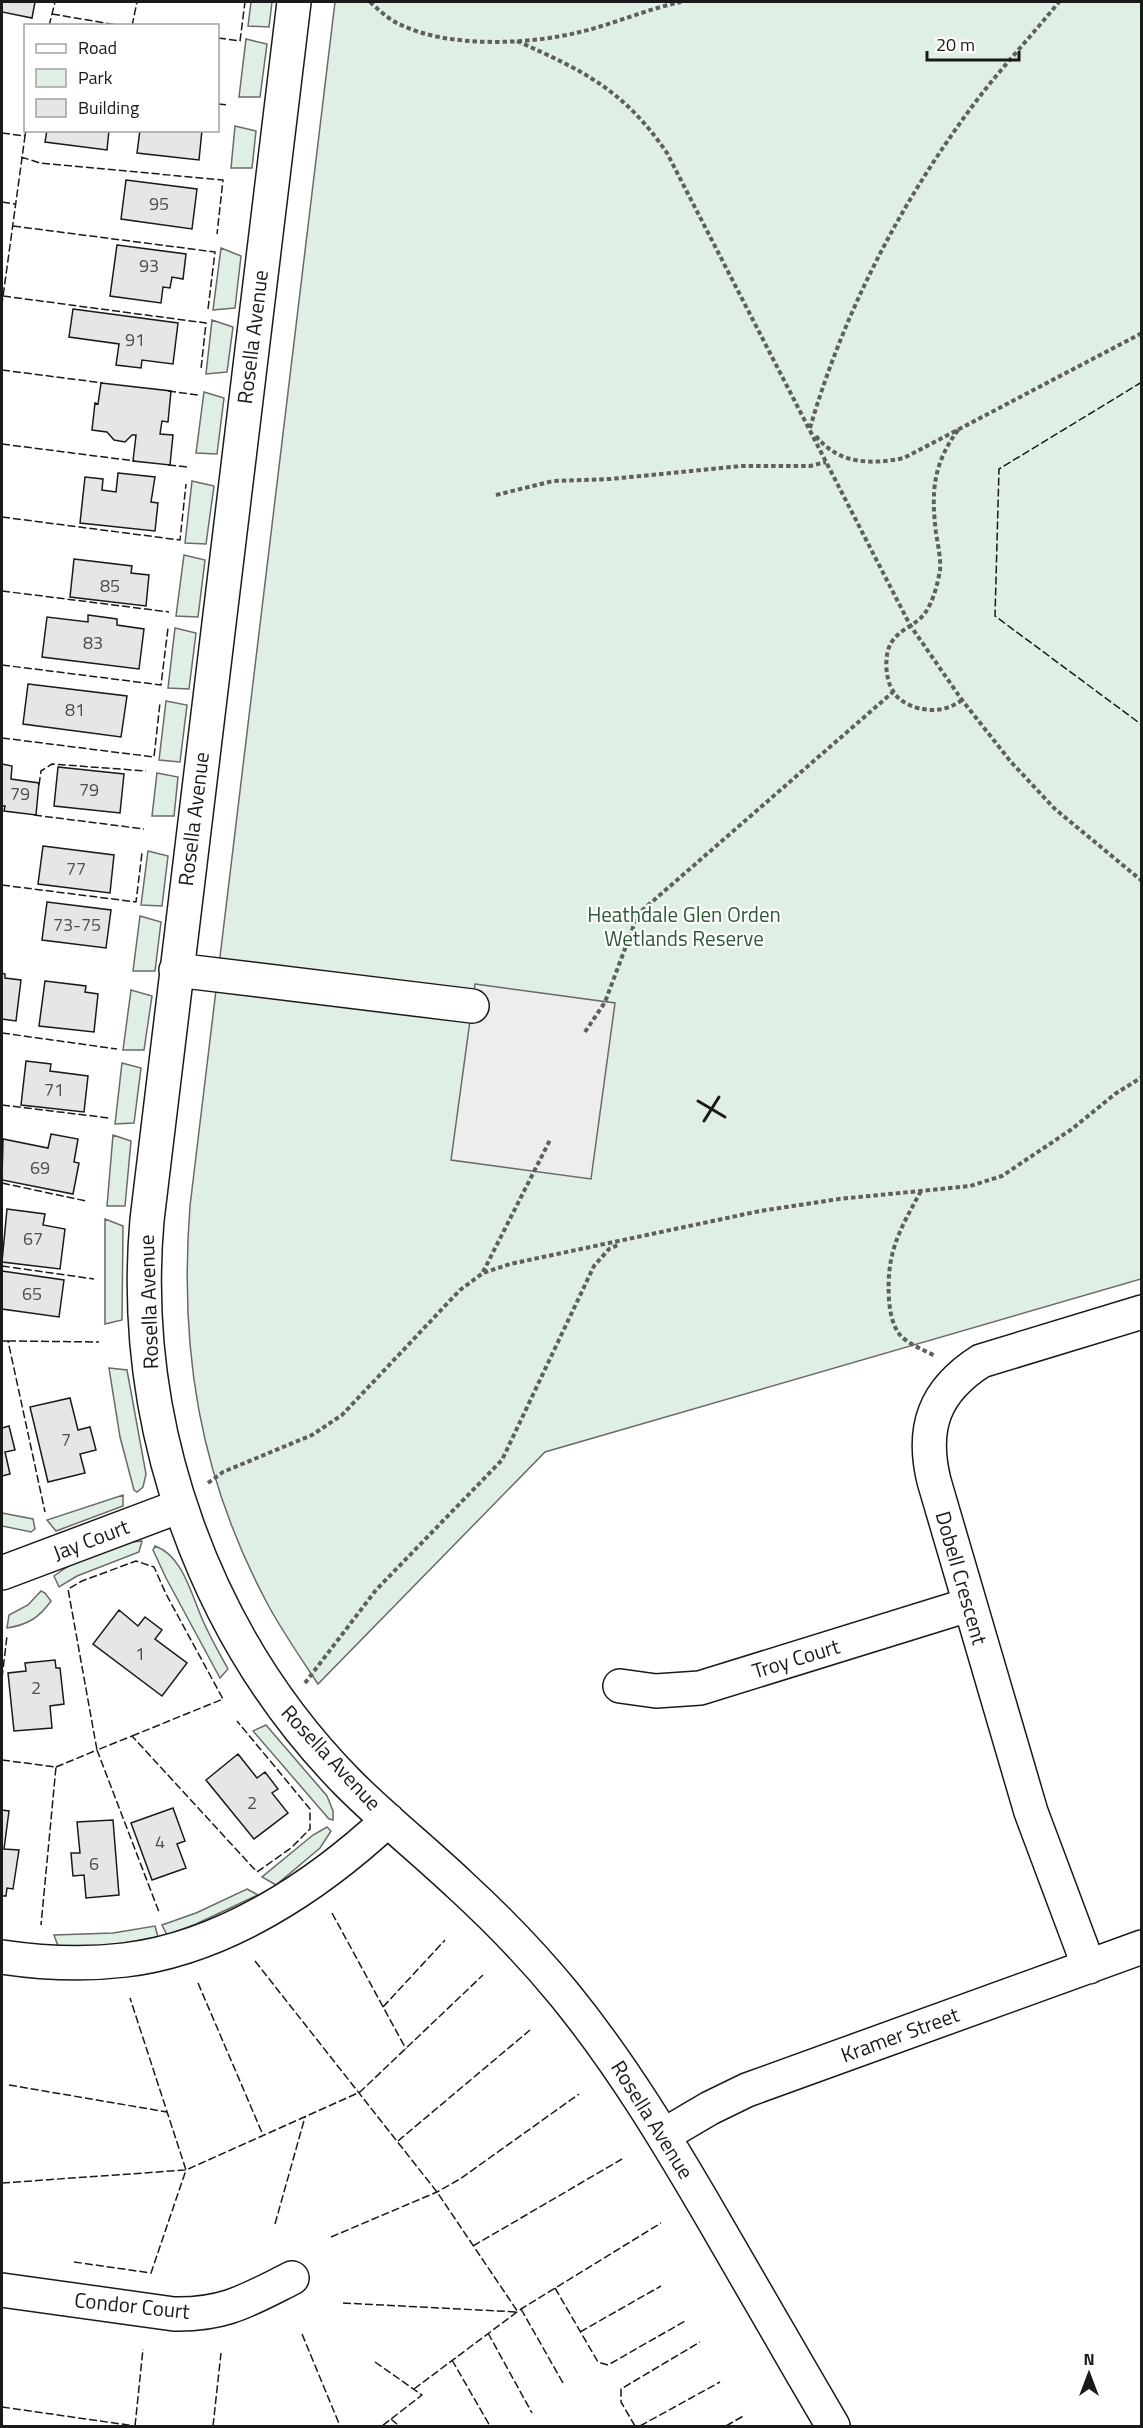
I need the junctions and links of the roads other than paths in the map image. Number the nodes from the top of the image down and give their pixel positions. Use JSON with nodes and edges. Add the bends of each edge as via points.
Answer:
{"nodes":[{"id":1,"x":294,"y":2,"type":"edge"},
{"id":2,"x":176,"y":970,"type":"junction"},
{"id":3,"x":472,"y":1006,"type":"dead end"},
{"id":4,"x":1142,"y":1312,"type":"edge"},
{"id":5,"x":180,"y":1506,"type":"junction"},
{"id":6,"x":2,"y":1573,"type":"edge"},
{"id":7,"x":969,"y":1605,"type":"junction"},
{"id":8,"x":620,"y":1686,"type":"dead end"},
{"id":9,"x":378,"y":1811,"type":"junction"},
{"id":10,"x":1142,"y":1947,"type":"edge"},
{"id":11,"x":2,"y":1957,"type":"edge"},
{"id":12,"x":1089,"y":1967,"type":"junction"},
{"id":13,"x":664,"y":2135,"type":"junction"},
{"id":14,"x":292,"y":2278,"type":"dead end"},
{"id":15,"x":2,"y":2290,"type":"edge"},
{"id":16,"x":833,"y":2427,"type":"edge"}],
"edges":[{"from":1,"to":2,"type":"street","name":"Rosella Avenue"},
{"from":2,"to":3,"type":"street"},
{"from":2,"to":5,"type":"street","name":"Rosella Avenue","via":[[147,1220],[145,1294],[150,1370],[159,1425]]},
{"from":4,"to":7,"type":"street","name":"Dobell Crescent","via":[[981,1361],[966,1371],[938,1404],[928,1439],[929,1460]]},
{"from":5,"to":6,"type":"street","name":"Jay Court"},
{"from":5,"to":9,"type":"street","name":"Rosella Avenue","via":[[202,1565],[232,1627],[284,1710]]},
{"from":7,"to":8,"type":"street","name":"Troy Court","via":[[700,1689],[656,1691]]},
{"from":7,"to":12,"type":"street","name":"Dobell Crescent","via":[[1031,1812]]},
{"from":9,"to":11,"type":"street","via":[[356,1850],[295,1892],[227,1929],[159,1954],[126,1960],[67,1964]]},
{"from":9,"to":13,"type":"street","name":"Rosella Avenue","via":[[489,1912],[547,1974],[601,2042]]},
{"from":10,"to":12,"type":"street","name":"Kramer Street"},
{"from":12,"to":13,"type":"street","name":"Kramer Street","via":[[747,2090]]},
{"from":13,"to":16,"type":"street","name":"Rosella Avenue"},
{"from":14,"to":15,"type":"street","name":"Condor Court","via":[[220,2311],[199,2314],[174,2314]]}]}
